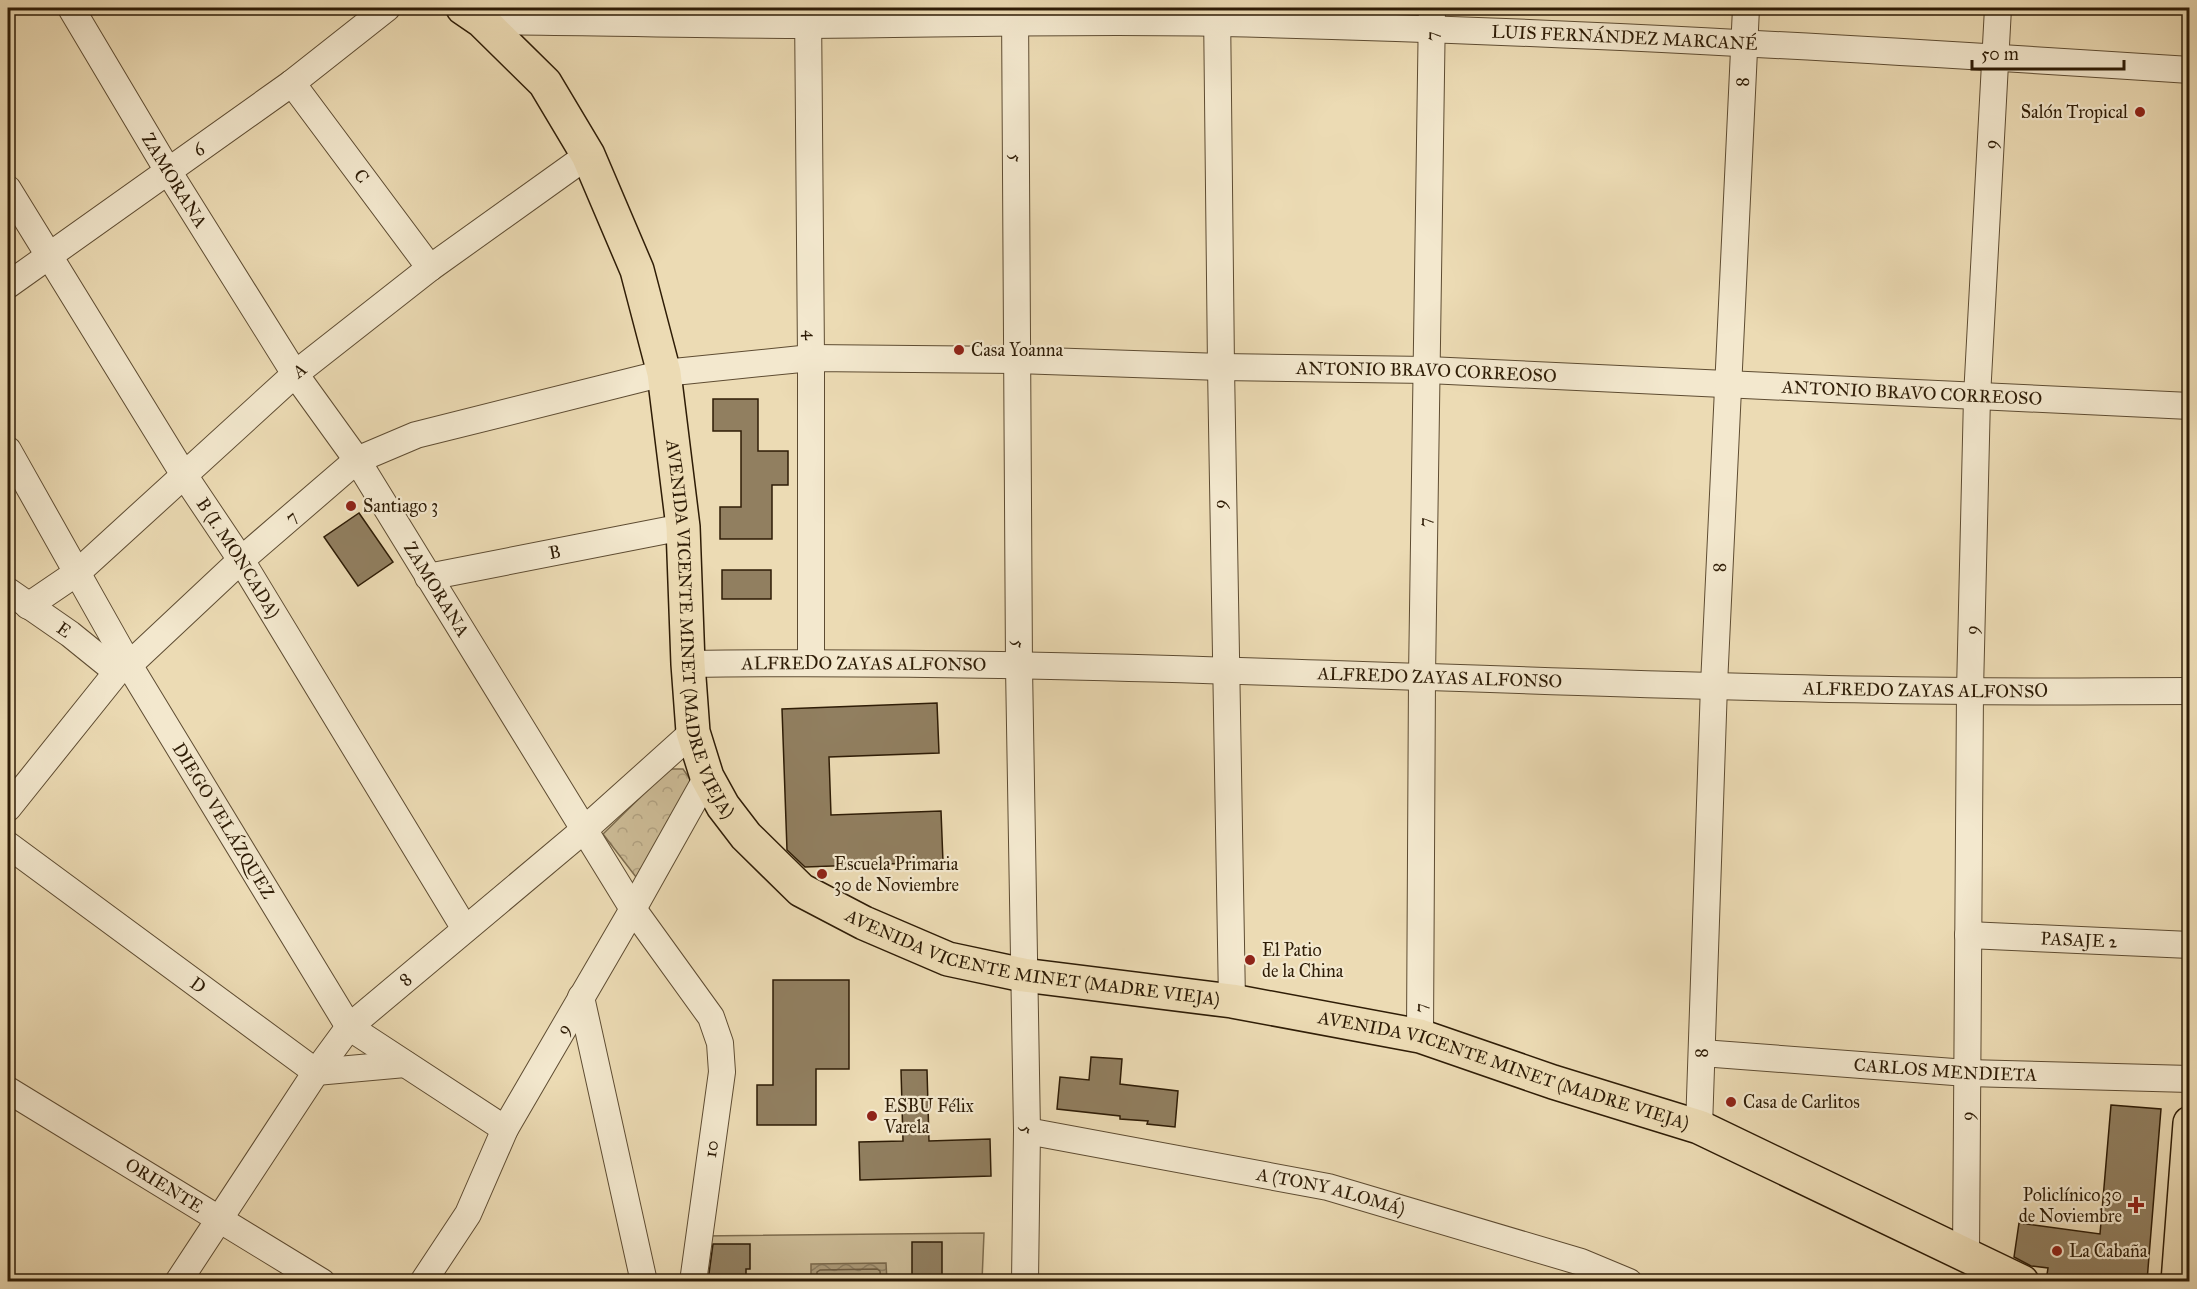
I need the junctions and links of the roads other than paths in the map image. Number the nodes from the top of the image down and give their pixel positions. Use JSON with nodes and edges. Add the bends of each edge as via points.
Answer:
{"nodes":[{"id":1,"x":71,"y":8,"type":"edge"},
{"id":2,"x":387,"y":8,"type":"edge"},
{"id":3,"x":1746,"y":8,"type":"edge"},
{"id":4,"x":1998,"y":8,"type":"edge"},
{"id":5,"x":473,"y":14,"type":"edge"},
{"id":6,"x":1015,"y":15,"type":"edge"},
{"id":7,"x":1217,"y":15,"type":"edge"},
{"id":8,"x":809,"y":16,"type":"edge"},
{"id":9,"x":1432,"y":18,"type":"edge"},
{"id":10,"x":1744,"y":44,"type":"junction"},
{"id":11,"x":1995,"y":57,"type":"junction"},
{"id":12,"x":2190,"y":70,"type":"edge"},
{"id":13,"x":292,"y":83,"type":"junction"},
{"id":14,"x":588,"y":155,"type":"junction"},
{"id":15,"x":168,"y":171,"type":"junction"},
{"id":16,"x":8,"y":189,"type":"edge"},
{"id":17,"x":48,"y":255,"type":"junction"},
{"id":18,"x":430,"y":268,"type":"junction"},
{"id":19,"x":8,"y":285,"type":"edge"},
{"id":20,"x":811,"y":358,"type":"junction"},
{"id":21,"x":1016,"y":360,"type":"junction"},
{"id":22,"x":1221,"y":367,"type":"junction"},
{"id":23,"x":1428,"y":370,"type":"junction"},
{"id":24,"x":664,"y":373,"type":"junction"},
{"id":25,"x":295,"y":374,"type":"junction"},
{"id":26,"x":1728,"y":383,"type":"junction"},
{"id":27,"x":1977,"y":397,"type":"junction"},
{"id":28,"x":2190,"y":406,"type":"edge"},
{"id":29,"x":8,"y":450,"type":"edge"},
{"id":30,"x":357,"y":460,"type":"junction"},
{"id":31,"x":184,"y":475,"type":"junction"},
{"id":32,"x":683,"y":528,"type":"junction"},
{"id":33,"x":241,"y":560,"type":"junction"},
{"id":34,"x":78,"y":572,"type":"junction"},
{"id":35,"x":428,"y":577,"type":"junction"},
{"id":36,"x":8,"y":591,"type":"edge"},
{"id":37,"x":28,"y":606,"type":"junction"},
{"id":38,"x":811,"y":663,"type":"junction"},
{"id":39,"x":688,"y":664,"type":"junction"},
{"id":40,"x":1019,"y":667,"type":"junction"},
{"id":41,"x":123,"y":669,"type":"junction"},
{"id":42,"x":1226,"y":670,"type":"junction"},
{"id":43,"x":1422,"y":677,"type":"junction"},
{"id":44,"x":1714,"y":685,"type":"junction"},
{"id":45,"x":1970,"y":691,"type":"junction"},
{"id":46,"x":2190,"y":691,"type":"edge"},
{"id":47,"x":693,"y":732,"type":"junction"},
{"id":48,"x":707,"y":777,"type":"junction"},
{"id":49,"x":8,"y":807,"type":"edge"},
{"id":50,"x":585,"y":829,"type":"junction"},
{"id":51,"x":8,"y":845,"type":"edge"},
{"id":52,"x":633,"y":909,"type":"junction"},
{"id":53,"x":465,"y":929,"type":"junction"},
{"id":54,"x":1968,"y":935,"type":"junction"},
{"id":55,"x":2190,"y":945,"type":"edge"},
{"id":56,"x":1023,"y":975,"type":"junction"},
{"id":57,"x":582,"y":997,"type":"junction"},
{"id":58,"x":1232,"y":1001,"type":"junction"},
{"id":59,"x":711,"y":1017,"type":"joint"},
{"id":60,"x":349,"y":1027,"type":"junction"},
{"id":61,"x":1420,"y":1036,"type":"junction"},
{"id":62,"x":1702,"y":1053,"type":"junction"},
{"id":63,"x":405,"y":1064,"type":"junction"},
{"id":64,"x":316,"y":1072,"type":"junction"},
{"id":65,"x":1967,"y":1073,"type":"junction"},
{"id":66,"x":2190,"y":1079,"type":"edge"},
{"id":67,"x":8,"y":1090,"type":"edge"},
{"id":68,"x":2190,"y":1123,"type":"edge"},
{"id":69,"x":1699,"y":1127,"type":"junction"},
{"id":70,"x":505,"y":1130,"type":"junction"},
{"id":71,"x":1027,"y":1131,"type":"junction"},
{"id":72,"x":218,"y":1219,"type":"junction"},
{"id":73,"x":1966,"y":1256,"type":"junction"},
{"id":74,"x":2179,"y":1280,"type":"edge"},
{"id":75,"x":178,"y":1281,"type":"edge"},
{"id":76,"x":322,"y":1281,"type":"edge"},
{"id":77,"x":423,"y":1281,"type":"edge"},
{"id":78,"x":644,"y":1281,"type":"edge"},
{"id":79,"x":693,"y":1281,"type":"edge"},
{"id":80,"x":1025,"y":1281,"type":"edge"},
{"id":81,"x":1629,"y":1281,"type":"edge"},
{"id":82,"x":2022,"y":1281,"type":"edge"}],
"edges":[{"from":1,"to":15,"type":"street","name":"ZAMORANA"},
{"from":2,"to":13,"type":"street","name":"6"},
{"from":3,"to":10,"type":"street","name":"8"},
{"from":4,"to":11,"type":"street","name":"9"},
{"from":5,"to":8,"type":"street","name":"LUIS FERNÁNDEZ MARCANÉ"},
{"from":5,"to":14,"type":"main road","name":"AVENIDA VICENTE MINET (MADRE VIEJA)","via":[[545,82]]},
{"from":6,"to":7,"type":"street","name":"LUIS FERNÁNDEZ MARCANÉ"},
{"from":6,"to":8,"type":"street","name":"LUIS FERNÁNDEZ MARCANÉ"},
{"from":6,"to":21,"type":"street","name":"5"},
{"from":7,"to":9,"type":"street","name":"LUIS FERNÁNDEZ MARCANÉ"},
{"from":7,"to":22,"type":"street","name":"6"},
{"from":8,"to":20,"type":"street","name":"4"},
{"from":9,"to":10,"type":"street","name":"LUIS FERNÁNDEZ MARCANÉ"},
{"from":9,"to":23,"type":"street","name":"7"},
{"from":10,"to":11,"type":"street","name":"LUIS FERNÁNDEZ MARCANÉ"},
{"from":10,"to":26,"type":"street","name":"8"},
{"from":11,"to":12,"type":"street","name":"LUIS FERNÁNDEZ MARCANÉ"},
{"from":11,"to":27,"type":"street","name":"9"},
{"from":13,"to":15,"type":"street","name":"6"},
{"from":13,"to":18,"type":"street","name":"C"},
{"from":14,"to":18,"type":"street","name":"A"},
{"from":14,"to":24,"type":"main road","name":"AVENIDA VICENTE MINET (MADRE VIEJA)","via":[[637,270]]},
{"from":15,"to":17,"type":"street","name":"6"},
{"from":15,"to":25,"type":"street","name":"ZAMORANA"},
{"from":16,"to":17,"type":"street","name":"B (I. MONCADA)"},
{"from":17,"to":19,"type":"street","name":"6"},
{"from":17,"to":31,"type":"street","name":"B (I. MONCADA)"},
{"from":18,"to":25,"type":"street","name":"A"},
{"from":20,"to":21,"type":"street","name":"ANTONIO BRAVO CORREOSO"},
{"from":20,"to":24,"type":"street","name":"ANTONIO BRAVO CORREOSO"},
{"from":20,"to":38,"type":"street","name":"4"},
{"from":21,"to":22,"type":"street","name":"ANTONIO BRAVO CORREOSO"},
{"from":21,"to":40,"type":"street","name":"5"},
{"from":22,"to":23,"type":"street","name":"ANTONIO BRAVO CORREOSO"},
{"from":22,"to":42,"type":"street","name":"6"},
{"from":23,"to":26,"type":"street","name":"ANTONIO BRAVO CORREOSO"},
{"from":23,"to":43,"type":"street","name":"7"},
{"from":24,"to":30,"type":"street","name":"7","via":[[416,435]]},
{"from":24,"to":32,"type":"main road","name":"AVENIDA VICENTE MINET (MADRE VIEJA)"},
{"from":25,"to":30,"type":"street","name":"ZAMORANA"},
{"from":25,"to":31,"type":"street","name":"A"},
{"from":26,"to":27,"type":"street","name":"ANTONIO BRAVO CORREOSO"},
{"from":26,"to":44,"type":"street","name":"8"},
{"from":27,"to":28,"type":"street","name":"ANTONIO BRAVO CORREOSO"},
{"from":27,"to":45,"type":"street","name":"9"},
{"from":29,"to":34,"type":"street","name":"DIEGO VELÁZQUEZ"},
{"from":30,"to":33,"type":"street","name":"7"},
{"from":30,"to":35,"type":"street","name":"ZAMORANA"},
{"from":31,"to":33,"type":"street","name":"B (I. MONCADA)"},
{"from":31,"to":34,"type":"street","name":"A"},
{"from":32,"to":35,"type":"street","name":"B"},
{"from":32,"to":39,"type":"main road","name":"AVENIDA VICENTE MINET (MADRE VIEJA)"},
{"from":33,"to":41,"type":"street","name":"7"},
{"from":33,"to":53,"type":"street","name":"B (I. MONCADA)"},
{"from":34,"to":37,"type":"street","name":"A"},
{"from":34,"to":41,"type":"street","name":"DIEGO VELÁZQUEZ"},
{"from":35,"to":50,"type":"street","name":"ZAMORANA"},
{"from":36,"to":37,"type":"street","name":"E"},
{"from":37,"to":41,"type":"street","name":"E"},
{"from":38,"to":39,"type":"street","name":"ALFREDO ZAYAS ALFONSO"},
{"from":38,"to":40,"type":"street","name":"ALFREDO ZAYAS ALFONSO"},
{"from":39,"to":47,"type":"main road","name":"AVENIDA VICENTE MINET (MADRE VIEJA)"},
{"from":40,"to":42,"type":"street","name":"ALFREDO ZAYAS ALFONSO"},
{"from":40,"to":56,"type":"street","name":"5"},
{"from":41,"to":49,"type":"street","name":"7"},
{"from":41,"to":60,"type":"street","name":"DIEGO VELÁZQUEZ"},
{"from":42,"to":43,"type":"street","name":"ALFREDO ZAYAS ALFONSO"},
{"from":42,"to":58,"type":"street","name":"6"},
{"from":43,"to":44,"type":"street","name":"ALFREDO ZAYAS ALFONSO"},
{"from":43,"to":61,"type":"street","name":"7"},
{"from":44,"to":45,"type":"street","name":"ALFREDO ZAYAS ALFONSO"},
{"from":44,"to":62,"type":"street","name":"8"},
{"from":45,"to":46,"type":"street","name":"ALFREDO ZAYAS ALFONSO"},
{"from":45,"to":54,"type":"street","name":"9"},
{"from":47,"to":48,"type":"main road","name":"AVENIDA VICENTE MINET (MADRE VIEJA)"},
{"from":47,"to":50,"type":"street","name":"8"},
{"from":48,"to":52,"type":"street","name":"9"},
{"from":48,"to":56,"type":"main road","name":"AVENIDA VICENTE MINET (MADRE VIEJA)","via":[[746,836],[801,890],[864,923],[948,959]]},
{"from":50,"to":52,"type":"street","name":"ZAMORANA"},
{"from":50,"to":53,"type":"street","name":"8"},
{"from":51,"to":64,"type":"street","name":"D"},
{"from":52,"to":57,"type":"street","name":"9"},
{"from":52,"to":59,"type":"street","name":"ZAMORANA"},
{"from":53,"to":60,"type":"street","name":"8"},
{"from":54,"to":55,"type":"street","name":"PASAJE 2"},
{"from":54,"to":65,"type":"street","name":"9"},
{"from":56,"to":58,"type":"main road","name":"AVENIDA VICENTE MINET (MADRE VIEJA)"},
{"from":56,"to":71,"type":"street","name":"5"},
{"from":57,"to":70,"type":"street","name":"9"},
{"from":57,"to":78,"type":"street"},
{"from":58,"to":61,"type":"main road","name":"AVENIDA VICENTE MINET (MADRE VIEJA)"},
{"from":59,"to":79,"type":"street","name":"10","via":[[720,1042],[722,1072]]},
{"from":60,"to":63,"type":"street","name":"DIEGO VELÁZQUEZ"},
{"from":60,"to":64,"type":"street","name":"8"},
{"from":61,"to":69,"type":"main road","name":"AVENIDA VICENTE MINET (MADRE VIEJA)"},
{"from":62,"to":65,"type":"street","name":"CARLOS MENDIETA"},
{"from":62,"to":69,"type":"street","name":"8"},
{"from":63,"to":64,"type":"street"},
{"from":63,"to":70,"type":"street","name":"DIEGO VELÁZQUEZ"},
{"from":64,"to":72,"type":"street","name":"8"},
{"from":65,"to":66,"type":"street","name":"CARLOS MENDIETA"},
{"from":65,"to":73,"type":"street","name":"9"},
{"from":67,"to":72,"type":"street","name":"ORIENTE"},
{"from":68,"to":74,"type":"main road"},
{"from":69,"to":73,"type":"main road","name":"AVENIDA VICENTE MINET (MADRE VIEJA)"},
{"from":70,"to":77,"type":"street","name":"9","via":[[468,1214]]},
{"from":71,"to":80,"type":"street","name":"5"},
{"from":71,"to":81,"type":"street","name":"A (TONY ALOMÁ)","via":[[1328,1187],[1581,1262]]},
{"from":72,"to":75,"type":"street","name":"8"},
{"from":72,"to":76,"type":"street","name":"ORIENTE"},
{"from":73,"to":82,"type":"main road","name":"AVENIDA VICENTE MINET (MADRE VIEJA)"}]}
